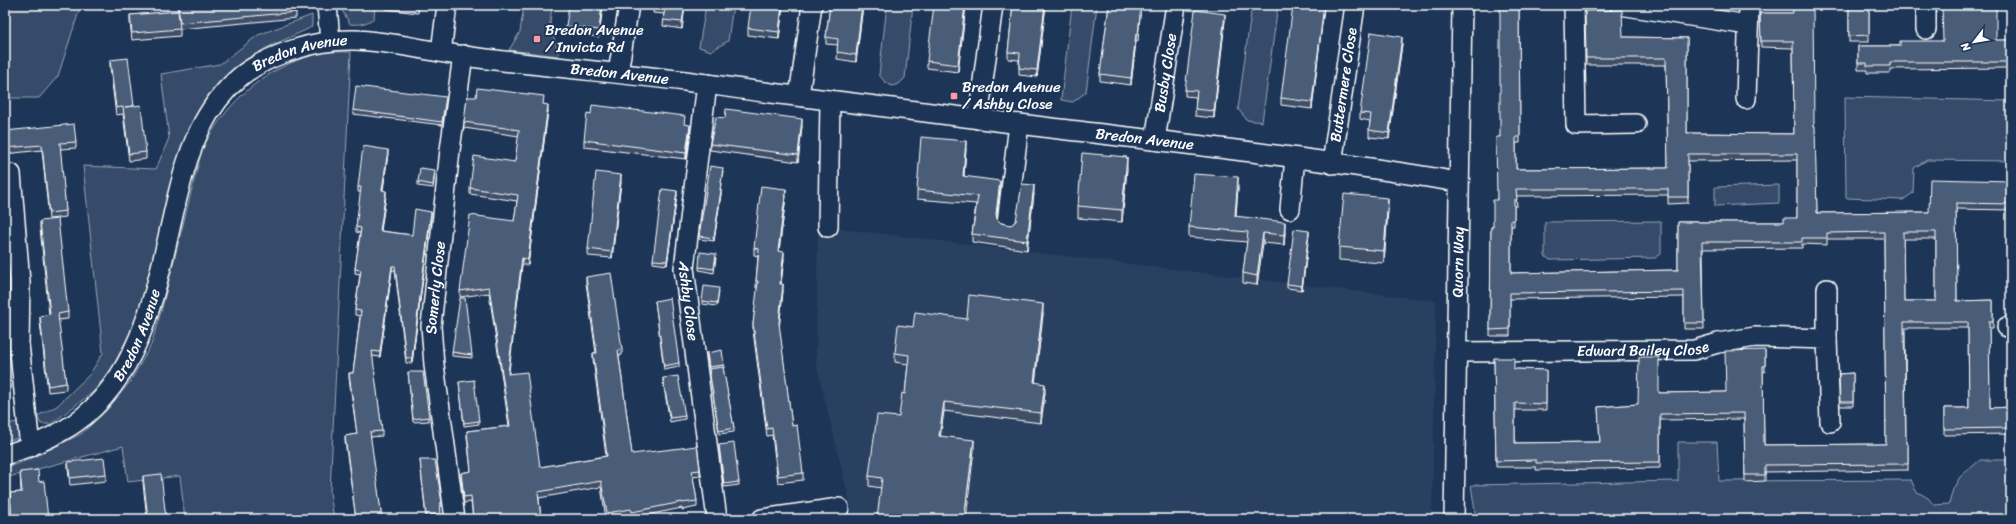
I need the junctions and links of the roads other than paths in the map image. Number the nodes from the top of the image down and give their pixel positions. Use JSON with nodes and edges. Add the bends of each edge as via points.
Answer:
{"nodes":[{"id":1,"x":327,"y":5,"type":"edge"},
{"id":2,"x":447,"y":5,"type":"edge"},
{"id":3,"x":630,"y":5,"type":"edge"},
{"id":4,"x":812,"y":5,"type":"edge"},
{"id":5,"x":993,"y":5,"type":"edge"},
{"id":6,"x":1176,"y":5,"type":"edge"},
{"id":7,"x":1356,"y":5,"type":"edge"},
{"id":8,"x":1462,"y":5,"type":"edge"},
{"id":9,"x":1574,"y":5,"type":"edge"},
{"id":10,"x":1620,"y":5,"type":"edge"},
{"id":11,"x":1749,"y":5,"type":"edge"},
{"id":12,"x":1926,"y":5,"type":"edge"},
{"id":13,"x":1748,"y":25,"type":"junction"},
{"id":14,"x":1926,"y":29,"type":"dead end"},
{"id":15,"x":330,"y":41,"type":"junction"},
{"id":16,"x":441,"y":52,"type":"junction"},
{"id":17,"x":463,"y":56,"type":"junction"},
{"id":18,"x":618,"y":74,"type":"junction"},
{"id":19,"x":707,"y":84,"type":"junction"},
{"id":20,"x":798,"y":96,"type":"junction"},
{"id":21,"x":1746,"y":99,"type":"dead end"},
{"id":22,"x":830,"y":100,"type":"junction"},
{"id":23,"x":978,"y":119,"type":"junction"},
{"id":24,"x":1019,"y":124,"type":"junction"},
{"id":25,"x":1636,"y":124,"type":"dead end"},
{"id":26,"x":1155,"y":140,"type":"junction"},
{"id":27,"x":1295,"y":158,"type":"junction"},
{"id":28,"x":1332,"y":164,"type":"junction"},
{"id":29,"x":11,"y":174,"type":"dead end"},
{"id":30,"x":1458,"y":182,"type":"junction"},
{"id":31,"x":1290,"y":209,"type":"dead end"},
{"id":32,"x":1006,"y":223,"type":"edge"},
{"id":33,"x":828,"y":227,"type":"dead end"},
{"id":34,"x":1827,"y":290,"type":"dead end"},
{"id":35,"x":1827,"y":339,"type":"junction"},
{"id":36,"x":1458,"y":352,"type":"junction"},
{"id":37,"x":1830,"y":422,"type":"dead end"},
{"id":38,"x":30,"y":447,"type":"junction"},
{"id":39,"x":5,"y":455,"type":"edge"},
{"id":40,"x":838,"y":508,"type":"dead end"},
{"id":41,"x":455,"y":519,"type":"edge"},
{"id":42,"x":717,"y":519,"type":"edge"},
{"id":43,"x":762,"y":519,"type":"edge"},
{"id":44,"x":1454,"y":519,"type":"edge"}],
"edges":[{"from":1,"to":15,"type":"street"},
{"from":2,"to":16,"type":"street"},
{"from":3,"to":18,"type":"street"},
{"from":4,"to":20,"type":"street"},
{"from":5,"to":23,"type":"street"},
{"from":6,"to":26,"type":"street","name":"Busby Close"},
{"from":7,"to":28,"type":"street","name":"Buttermere Close"},
{"from":8,"to":30,"type":"street","name":"Quorn Way"},
{"from":9,"to":25,"type":"street","via":[[1576,125]]},
{"from":10,"to":13,"type":"street"},
{"from":11,"to":13,"type":"street"},
{"from":12,"to":14,"type":"street"},
{"from":13,"to":21,"type":"street"},
{"from":15,"to":16,"type":"street","name":"Bredon Avenue","via":[[353,40]]},
{"from":15,"to":38,"type":"street","name":"Bredon Avenue","via":[[287,52],[263,62],[242,75],[220,96],[202,123],[189,150],[149,308],[137,345],[122,374],[99,402],[77,422]]},
{"from":16,"to":17,"type":"street","name":"Bredon Avenue"},
{"from":17,"to":18,"type":"street","name":"Bredon Avenue"},
{"from":17,"to":41,"type":"street","name":"Somerly Close","via":[[431,326]]},
{"from":18,"to":19,"type":"street","name":"Bredon Avenue"},
{"from":19,"to":20,"type":"street","name":"Bredon Avenue"},
{"from":19,"to":42,"type":"street","name":"Ashby Close","via":[[684,268]]},
{"from":20,"to":22,"type":"street","name":"Bredon Avenue"},
{"from":22,"to":23,"type":"street","name":"Bredon Avenue"},
{"from":22,"to":33,"type":"street"},
{"from":23,"to":24,"type":"street","name":"Bredon Avenue"},
{"from":24,"to":26,"type":"street","name":"Bredon Avenue"},
{"from":24,"to":32,"type":"street"},
{"from":26,"to":27,"type":"street","name":"Bredon Avenue"},
{"from":27,"to":28,"type":"street","name":"Bredon Avenue"},
{"from":27,"to":31,"type":"street"},
{"from":28,"to":30,"type":"street","name":"Bredon Avenue"},
{"from":29,"to":38,"type":"street","via":[[20,282],[19,344]]},
{"from":30,"to":36,"type":"street","name":"Quorn Way"},
{"from":34,"to":35,"type":"street"},
{"from":35,"to":36,"type":"street","name":"Edward Bailey Close","via":[[1755,337],[1694,350]]},
{"from":35,"to":37,"type":"street"},
{"from":36,"to":44,"type":"street","name":"Quorn Way"},
{"from":38,"to":39,"type":"street","name":"Bredon Avenue"},
{"from":40,"to":43,"type":"street"}]}
